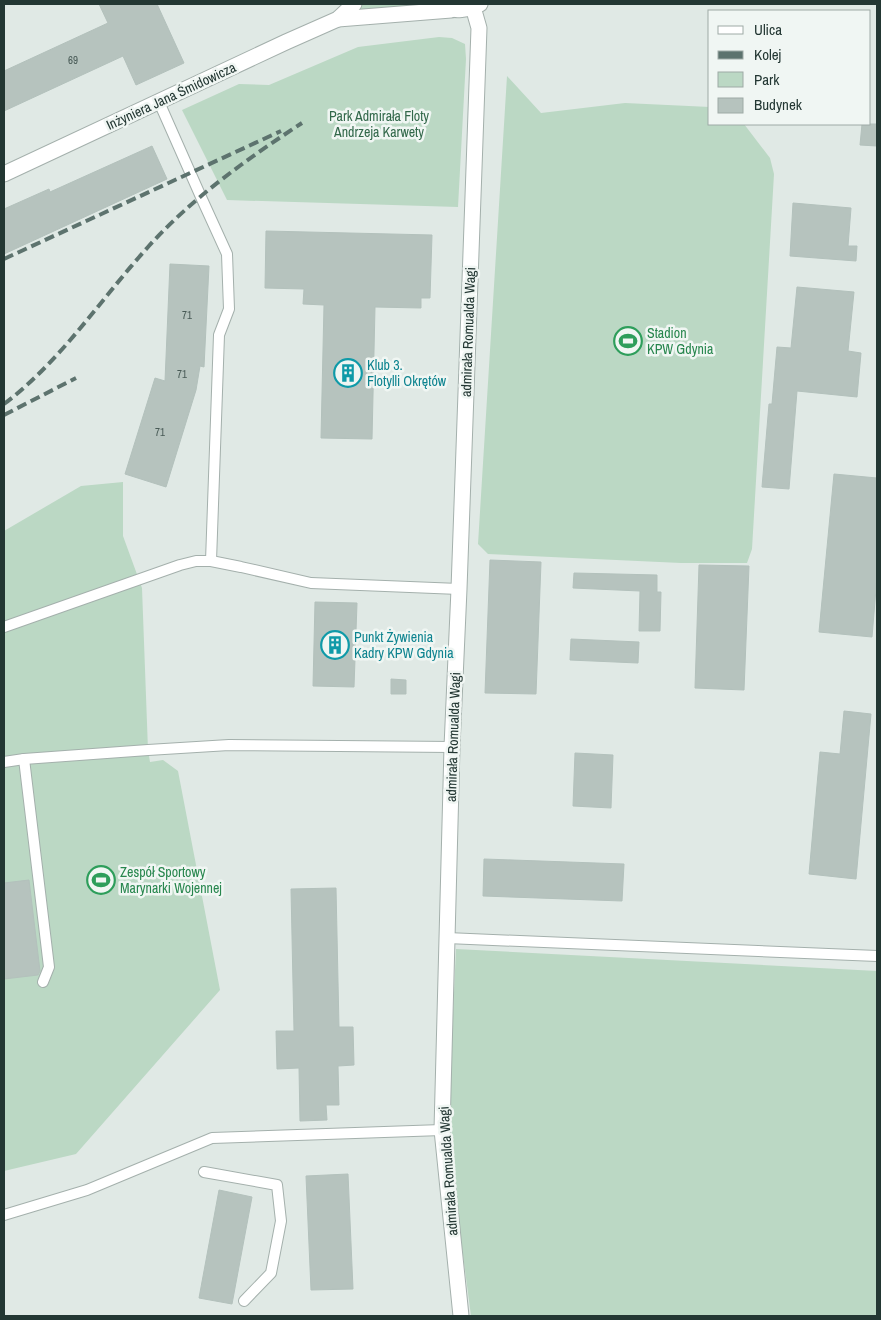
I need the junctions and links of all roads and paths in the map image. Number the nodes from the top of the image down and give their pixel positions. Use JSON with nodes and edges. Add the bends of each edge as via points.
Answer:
{"nodes":[{"id":1,"x":354,"y":4,"type":"edge"},
{"id":2,"x":435,"y":4,"type":"edge"},
{"id":3,"x":476,"y":6,"type":"edge"},
{"id":4,"x":450,"y":10,"type":"junction"},
{"id":5,"x":338,"y":19,"type":"junction"},
{"id":6,"x":159,"y":102,"type":"junction"},
{"id":7,"x":4,"y":174,"type":"edge"},
{"id":8,"x":211,"y":561,"type":"junction"},
{"id":9,"x":459,"y":589,"type":"junction"},
{"id":10,"x":4,"y":627,"type":"edge"},
{"id":11,"x":452,"y":748,"type":"junction"},
{"id":12,"x":24,"y":759,"type":"junction"},
{"id":13,"x":4,"y":762,"type":"edge"},
{"id":14,"x":447,"y":938,"type":"junction"},
{"id":15,"x":877,"y":956,"type":"edge"},
{"id":16,"x":43,"y":982,"type":"dead end"},
{"id":17,"x":442,"y":1130,"type":"junction"},
{"id":18,"x":204,"y":1172,"type":"dead end"},
{"id":19,"x":4,"y":1215,"type":"edge"},
{"id":20,"x":244,"y":1301,"type":"dead end"},
{"id":21,"x":461,"y":1316,"type":"edge"}],
"edges":[{"from":1,"to":5,"type":"street","name":"Inżyniera Jana Śmidowicza"},
{"from":2,"to":4,"type":"street"},
{"from":3,"to":4,"type":"street","name":"Inżyniera Jana Śmidowicza"},
{"from":3,"to":9,"type":"street","name":"admirała Romualda Wagi","via":[[479,28]]},
{"from":4,"to":5,"type":"street","name":"Inżyniera Jana Śmidowicza"},
{"from":5,"to":6,"type":"street","name":"Inżyniera Jana Śmidowicza"},
{"from":6,"to":7,"type":"street","name":"Inżyniera Jana Śmidowicza"},
{"from":6,"to":8,"type":"lane","via":[[228,254],[229,309],[219,335]]},
{"from":8,"to":9,"type":"lane","via":[[311,583]]},
{"from":8,"to":10,"type":"lane","via":[[180,565]]},
{"from":9,"to":11,"type":"street","name":"admirała Romualda Wagi"},
{"from":11,"to":12,"type":"lane","via":[[229,745]]},
{"from":11,"to":14,"type":"street","name":"admirała Romualda Wagi"},
{"from":12,"to":13,"type":"lane"},
{"from":12,"to":16,"type":"lane","via":[[50,967]]},
{"from":14,"to":15,"type":"lane"},
{"from":14,"to":17,"type":"street","name":"admirała Romualda Wagi"},
{"from":17,"to":19,"type":"lane","via":[[212,1138],[87,1190]]},
{"from":17,"to":21,"type":"street","name":"admirała Romualda Wagi"},
{"from":18,"to":20,"type":"lane","via":[[278,1185],[281,1221],[271,1272]]}]}
